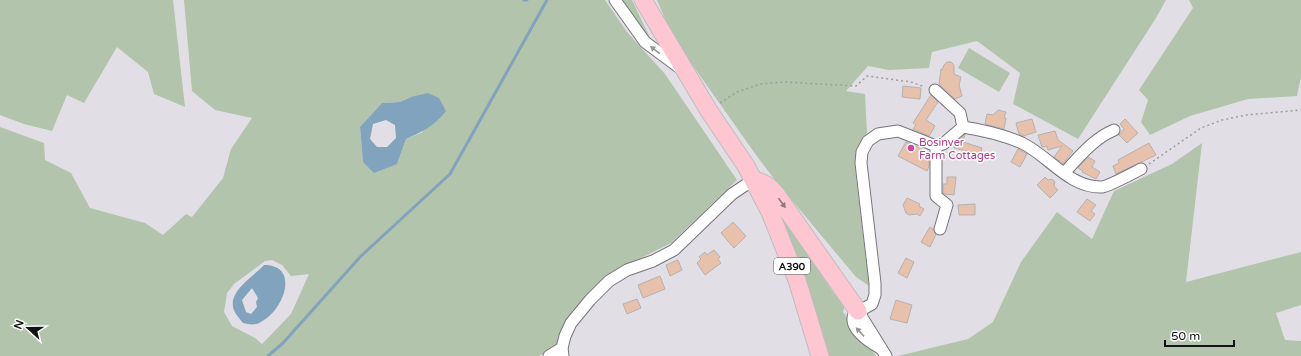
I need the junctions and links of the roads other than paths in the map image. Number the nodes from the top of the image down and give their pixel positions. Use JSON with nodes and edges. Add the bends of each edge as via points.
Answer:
{"nodes":[{"id":1,"x":615,"y":0,"type":"edge"},
{"id":2,"x":643,"y":0,"type":"edge"},
{"id":3,"x":686,"y":73,"type":"junction"},
{"id":4,"x":935,"y":90,"type":"road end"},
{"id":5,"x":963,"y":127,"type":"junction"},
{"id":6,"x":1114,"y":130,"type":"dead end"},
{"id":7,"x":936,"y":146,"type":"junction"},
{"id":8,"x":1141,"y":169,"type":"road end"},
{"id":9,"x":1064,"y":173,"type":"junction"},
{"id":10,"x":753,"y":180,"type":"junction"},
{"id":11,"x":940,"y":229,"type":"dead end"},
{"id":12,"x":858,"y":311,"type":"junction"},
{"id":13,"x":562,"y":352,"type":"edge"},
{"id":14,"x":883,"y":352,"type":"edge"},
{"id":15,"x":549,"y":356,"type":"edge"},
{"id":16,"x":820,"y":356,"type":"edge"}],
"edges":[{"from":3,"to":1,"type":"street","one_way":true,"via":[[645,42]]},
{"from":2,"to":3,"type":"highway","number":"A390"},
{"from":3,"to":10,"type":"highway","number":"A390"},
{"from":4,"to":5,"type":"street","via":[[960,113]]},
{"from":5,"to":7,"type":"street","via":[[943,144]]},
{"from":5,"to":9,"type":"street","via":[[1023,143]]},
{"from":6,"to":9,"type":"street","via":[[1103,134]]},
{"from":7,"to":11,"type":"street","via":[[936,196],[950,207]]},
{"from":7,"to":12,"type":"street","via":[[898,131],[878,134],[868,141],[862,152],[860,162],[875,289],[872,304]]},
{"from":8,"to":9,"type":"street","via":[[1103,187],[1080,183]]},
{"from":10,"to":12,"type":"highway","one_way":true,"via":[[768,185],[776,194]]},
{"from":10,"to":13,"type":"street","via":[[732,194],[674,250],[627,270],[609,281],[571,323]]},
{"from":10,"to":16,"type":"highway","number":"A390","via":[[770,212],[798,280]]},
{"from":12,"to":14,"type":"street","via":[[853,317],[853,325],[870,343]]},
{"from":13,"to":15,"type":"street"}]}
